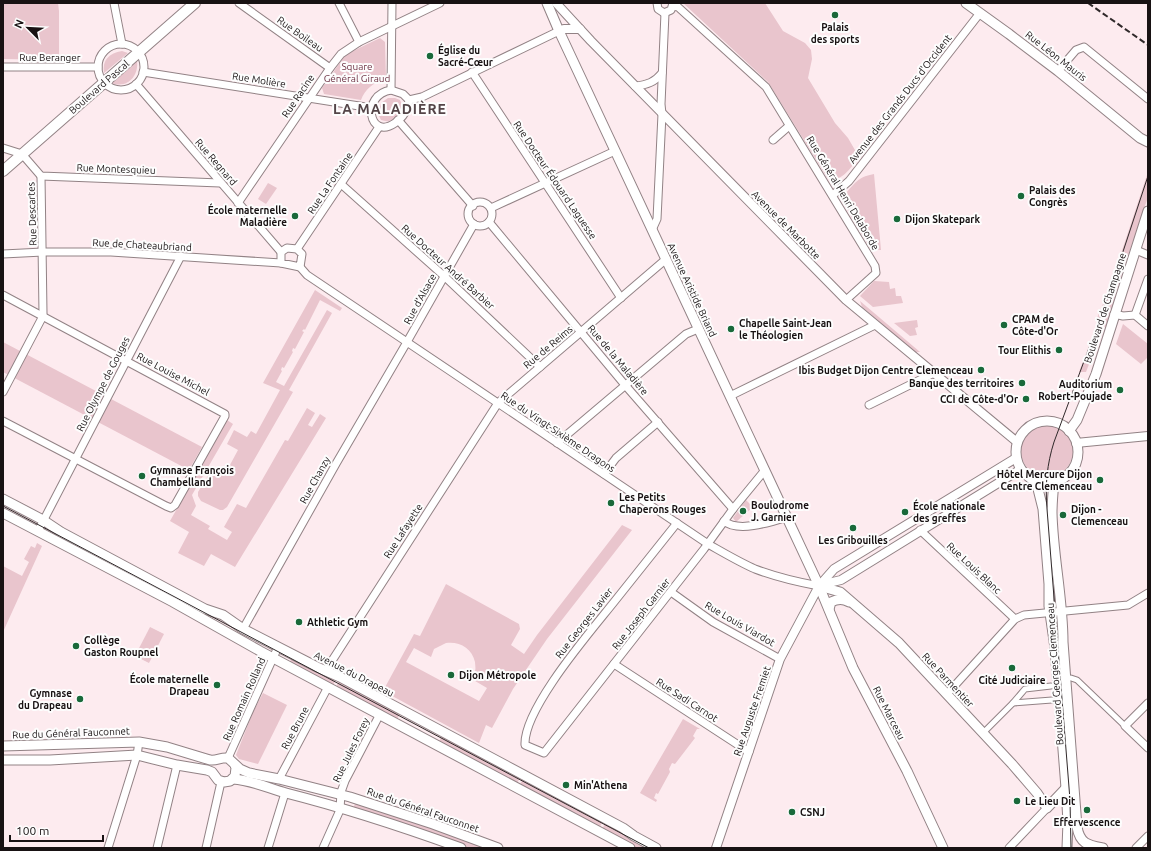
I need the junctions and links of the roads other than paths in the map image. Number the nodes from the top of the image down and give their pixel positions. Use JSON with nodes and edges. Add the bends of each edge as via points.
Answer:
{"nodes":[{"id":1,"x":114,"y":3,"type":"edge"},
{"id":2,"x":195,"y":3,"type":"edge"},
{"id":3,"x":239,"y":3,"type":"edge"},
{"id":4,"x":339,"y":3,"type":"edge"},
{"id":5,"x":392,"y":3,"type":"edge"},
{"id":6,"x":440,"y":3,"type":"edge"},
{"id":7,"x":547,"y":3,"type":"edge"},
{"id":8,"x":556,"y":3,"type":"edge"},
{"id":9,"x":657,"y":3,"type":"edge"},
{"id":10,"x":966,"y":3,"type":"edge"},
{"id":11,"x":673,"y":4,"type":"edge"},
{"id":12,"x":665,"y":13,"type":"junction"},
{"id":13,"x":980,"y":13,"type":"junction"},
{"id":14,"x":392,"y":25,"type":"junction"},
{"id":15,"x":580,"y":29,"type":"junction"},
{"id":16,"x":559,"y":31,"type":"junction"},
{"id":17,"x":358,"y":42,"type":"junction"},
{"id":18,"x":122,"y":44,"type":"junction"},
{"id":19,"x":138,"y":53,"type":"junction"},
{"id":20,"x":3,"y":67,"type":"edge"},
{"id":21,"x":98,"y":67,"type":"junction"},
{"id":22,"x":330,"y":68,"type":"junction"},
{"id":23,"x":1058,"y":71,"type":"junction"},
{"id":24,"x":143,"y":72,"type":"junction"},
{"id":25,"x":472,"y":72,"type":"junction"},
{"id":26,"x":663,"y":72,"type":"junction"},
{"id":27,"x":103,"y":82,"type":"junction"},
{"id":28,"x":136,"y":84,"type":"junction"},
{"id":29,"x":635,"y":86,"type":"junction"},
{"id":30,"x":391,"y":90,"type":"junction"},
{"id":31,"x":309,"y":98,"type":"junction"},
{"id":32,"x":1148,"y":99,"type":"edge"},
{"id":33,"x":409,"y":100,"type":"junction"},
{"id":34,"x":372,"y":108,"type":"junction"},
{"id":35,"x":662,"y":114,"type":"junction"},
{"id":36,"x":398,"y":120,"type":"junction"},
{"id":37,"x":789,"y":126,"type":"junction"},
{"id":38,"x":379,"y":127,"type":"junction"},
{"id":39,"x":1130,"y":129,"type":"junction"},
{"id":40,"x":1148,"y":137,"type":"edge"},
{"id":41,"x":773,"y":140,"type":"dead end"},
{"id":42,"x":1148,"y":142,"type":"edge"},
{"id":43,"x":3,"y":148,"type":"edge"},
{"id":44,"x":615,"y":151,"type":"junction"},
{"id":45,"x":22,"y":154,"type":"junction"},
{"id":46,"x":3,"y":171,"type":"edge"},
{"id":47,"x":41,"y":176,"type":"junction"},
{"id":48,"x":220,"y":182,"type":"junction"},
{"id":49,"x":341,"y":184,"type":"junction"},
{"id":50,"x":544,"y":184,"type":"junction"},
{"id":51,"x":833,"y":195,"type":"junction"},
{"id":52,"x":238,"y":203,"type":"junction"},
{"id":53,"x":473,"y":206,"type":"junction"},
{"id":54,"x":490,"y":208,"type":"junction"},
{"id":55,"x":1148,"y":211,"type":"edge"},
{"id":56,"x":489,"y":222,"type":"junction"},
{"id":57,"x":474,"y":224,"type":"junction"},
{"id":58,"x":652,"y":230,"type":"junction"},
{"id":59,"x":297,"y":249,"type":"junction"},
{"id":60,"x":1136,"y":250,"type":"junction"},
{"id":61,"x":43,"y":252,"type":"junction"},
{"id":62,"x":281,"y":252,"type":"junction"},
{"id":63,"x":3,"y":254,"type":"edge"},
{"id":64,"x":1148,"y":255,"type":"edge"},
{"id":65,"x":181,"y":256,"type":"junction"},
{"id":66,"x":665,"y":260,"type":"junction"},
{"id":67,"x":281,"y":263,"type":"junction"},
{"id":68,"x":300,"y":267,"type":"junction"},
{"id":69,"x":444,"y":276,"type":"junction"},
{"id":70,"x":1148,"y":279,"type":"edge"},
{"id":71,"x":3,"y":295,"type":"edge"},
{"id":72,"x":621,"y":298,"type":"junction"},
{"id":73,"x":846,"y":300,"type":"junction"},
{"id":74,"x":1114,"y":314,"type":"junction"},
{"id":75,"x":1135,"y":315,"type":"junction"},
{"id":76,"x":43,"y":316,"type":"junction"},
{"id":77,"x":875,"y":325,"type":"junction"},
{"id":78,"x":1148,"y":326,"type":"edge"},
{"id":79,"x":698,"y":329,"type":"junction"},
{"id":80,"x":581,"y":332,"type":"junction"},
{"id":81,"x":407,"y":342,"type":"junction"},
{"id":82,"x":126,"y":361,"type":"junction"},
{"id":83,"x":540,"y":367,"type":"junction"},
{"id":84,"x":934,"y":373,"type":"junction"},
{"id":85,"x":625,"y":385,"type":"junction"},
{"id":86,"x":3,"y":392,"type":"edge"},
{"id":87,"x":730,"y":396,"type":"junction"},
{"id":88,"x":498,"y":403,"type":"junction"},
{"id":89,"x":869,"y":405,"type":"dead end"},
{"id":90,"x":3,"y":421,"type":"edge"},
{"id":91,"x":658,"y":422,"type":"junction"},
{"id":92,"x":1069,"y":431,"type":"junction"},
{"id":93,"x":1148,"y":436,"type":"edge"},
{"id":94,"x":1017,"y":442,"type":"junction"},
{"id":95,"x":1076,"y":442,"type":"junction"},
{"id":96,"x":557,"y":443,"type":"junction"},
{"id":97,"x":1016,"y":458,"type":"junction"},
{"id":98,"x":76,"y":459,"type":"junction"},
{"id":99,"x":1021,"y":469,"type":"junction"},
{"id":100,"x":765,"y":470,"type":"junction"},
{"id":101,"x":604,"y":474,"type":"junction"},
{"id":102,"x":1036,"y":481,"type":"junction"},
{"id":103,"x":1054,"y":482,"type":"junction"},
{"id":104,"x":3,"y":499,"type":"edge"},
{"id":105,"x":733,"y":509,"type":"junction"},
{"id":106,"x":3,"y":513,"type":"edge"},
{"id":107,"x":787,"y":517,"type":"junction"},
{"id":108,"x":43,"y":520,"type":"junction"},
{"id":109,"x":914,"y":520,"type":"junction"},
{"id":110,"x":724,"y":521,"type":"junction"},
{"id":111,"x":677,"y":523,"type":"junction"},
{"id":112,"x":920,"y":530,"type":"junction"},
{"id":113,"x":38,"y":531,"type":"junction"},
{"id":114,"x":708,"y":544,"type":"junction"},
{"id":115,"x":819,"y":586,"type":"junction"},
{"id":116,"x":670,"y":592,"type":"junction"},
{"id":117,"x":1148,"y":593,"type":"edge"},
{"id":118,"x":853,"y":605,"type":"junction"},
{"id":119,"x":829,"y":609,"type":"junction"},
{"id":120,"x":1062,"y":611,"type":"junction"},
{"id":121,"x":1050,"y":612,"type":"junction"},
{"id":122,"x":1015,"y":619,"type":"junction"},
{"id":123,"x":243,"y":629,"type":"junction"},
{"id":124,"x":278,"y":648,"type":"junction"},
{"id":125,"x":273,"y":658,"type":"junction"},
{"id":126,"x":780,"y":659,"type":"junction"},
{"id":127,"x":614,"y":664,"type":"junction"},
{"id":128,"x":326,"y":670,"type":"junction"},
{"id":129,"x":1071,"y":678,"type":"dead end"},
{"id":130,"x":1051,"y":686,"type":"dead end"},
{"id":131,"x":328,"y":687,"type":"junction"},
{"id":132,"x":947,"y":694,"type":"junction"},
{"id":133,"x":1052,"y":700,"type":"dead end"},
{"id":134,"x":1013,"y":703,"type":"junction"},
{"id":135,"x":1148,"y":703,"type":"edge"},
{"id":136,"x":380,"y":714,"type":"junction"},
{"id":137,"x":1125,"y":726,"type":"junction"},
{"id":138,"x":983,"y":733,"type":"junction"},
{"id":139,"x":139,"y":742,"type":"junction"},
{"id":140,"x":525,"y":745,"type":"joint"},
{"id":141,"x":3,"y":746,"type":"edge"},
{"id":142,"x":1148,"y":748,"type":"edge"},
{"id":143,"x":749,"y":752,"type":"junction"},
{"id":144,"x":137,"y":756,"type":"junction"},
{"id":145,"x":3,"y":760,"type":"edge"},
{"id":146,"x":216,"y":761,"type":"junction"},
{"id":147,"x":232,"y":761,"type":"junction"},
{"id":148,"x":177,"y":765,"type":"junction"},
{"id":149,"x":212,"y":772,"type":"junction"},
{"id":150,"x":233,"y":779,"type":"junction"},
{"id":151,"x":279,"y":779,"type":"junction"},
{"id":152,"x":221,"y":782,"type":"junction"},
{"id":153,"x":1066,"y":788,"type":"junction"},
{"id":154,"x":285,"y":793,"type":"junction"},
{"id":155,"x":341,"y":795,"type":"junction"},
{"id":156,"x":340,"y":808,"type":"junction"},
{"id":157,"x":1047,"y":808,"type":"junction"},
{"id":158,"x":1148,"y":836,"type":"edge"},
{"id":159,"x":108,"y":848,"type":"edge"},
{"id":160,"x":157,"y":848,"type":"edge"},
{"id":161,"x":206,"y":848,"type":"edge"},
{"id":162,"x":268,"y":848,"type":"edge"},
{"id":163,"x":323,"y":848,"type":"edge"},
{"id":164,"x":461,"y":848,"type":"edge"},
{"id":165,"x":498,"y":848,"type":"edge"},
{"id":166,"x":630,"y":848,"type":"edge"},
{"id":167,"x":656,"y":848,"type":"edge"},
{"id":168,"x":716,"y":848,"type":"edge"},
{"id":169,"x":943,"y":848,"type":"edge"},
{"id":170,"x":1008,"y":848,"type":"edge"},
{"id":171,"x":1067,"y":848,"type":"edge"},
{"id":172,"x":1103,"y":848,"type":"edge"},
{"id":173,"x":1136,"y":848,"type":"edge"}],
"edges":[{"from":1,"to":18,"type":"street"},
{"from":2,"to":19,"type":"main road","name":"Boulevard Pascal"},
{"from":3,"to":22,"type":"street","name":"Rue Boileau"},
{"from":4,"to":17,"type":"street"},
{"from":5,"to":14,"type":"street"},
{"from":6,"to":14,"type":"street","name":"Rue Racine"},
{"from":7,"to":16,"type":"main road","name":"Avenue Aristide Briand"},
{"from":8,"to":15,"type":"street","name":"Avenue de Marbotte"},
{"from":9,"to":12,"type":"street","via":[[659,11]]},
{"from":10,"to":13,"type":"main road","name":"Rue Léon Mauris"},
{"from":11,"to":12,"type":"street","via":[[671,10]]},
{"from":11,"to":37,"type":"street","name":"Rue Général Henri Delaborde","via":[[766,87]]},
{"from":12,"to":26,"type":"street"},
{"from":13,"to":23,"type":"main road","name":"Rue Léon Mauris"},
{"from":13,"to":51,"type":"street","name":"Avenue des Grands Ducs d'Occident","via":[[849,181]]},
{"from":14,"to":17,"type":"street","name":"Rue Racine"},
{"from":14,"to":30,"type":"street"},
{"from":15,"to":16,"type":"street"},
{"from":15,"to":29,"type":"street","name":"Avenue de Marbotte"},
{"from":16,"to":25,"type":"street"},
{"from":16,"to":44,"type":"main road","name":"Avenue Aristide Briand"},
{"from":17,"to":22,"type":"street","name":"Rue Racine","via":[[341,54]]},
{"from":18,"to":19,"type":"street"},
{"from":18,"to":21,"type":"street","via":[[104,51]]},
{"from":19,"to":24,"type":"street","via":[[143,62]]},
{"from":19,"to":27,"type":"main road","name":"Boulevard Pascal"},
{"from":20,"to":21,"type":"street","name":"Rue Beranger"},
{"from":21,"to":27,"type":"street"},
{"from":22,"to":31,"type":"street","name":"Rue Racine"},
{"from":23,"to":32,"type":"street","via":[[1076,50],[1084,47]]},
{"from":23,"to":39,"type":"main road","name":"Rue Léon Mauris"},
{"from":24,"to":28,"type":"street"},
{"from":24,"to":31,"type":"street","name":"Rue Molière"},
{"from":25,"to":33,"type":"street","via":[[422,97]]},
{"from":25,"to":50,"type":"street","name":"Rue Docteur Édouard Laguesse"},
{"from":26,"to":29,"type":"street","via":[[657,80],[644,86]]},
{"from":26,"to":35,"type":"street"},
{"from":27,"to":28,"type":"street","via":[[111,88],[122,90]]},
{"from":27,"to":45,"type":"main road","name":"Boulevard Pascal"},
{"from":28,"to":48,"type":"street","name":"Rue Regnard"},
{"from":29,"to":35,"type":"street","name":"Avenue de Marbotte"},
{"from":30,"to":33,"type":"street","via":[[403,94]]},
{"from":30,"to":34,"type":"street","via":[[378,95]]},
{"from":31,"to":34,"type":"street","name":"Rue Molière"},
{"from":31,"to":52,"type":"street","name":"Rue Racine"},
{"from":33,"to":36,"type":"street","via":[[408,107]]},
{"from":34,"to":38,"type":"street","via":[[372,118]]},
{"from":35,"to":58,"type":"street","via":[[657,219]]},
{"from":35,"to":73,"type":"street","name":"Avenue de Marbotte"},
{"from":36,"to":38,"type":"street","via":[[390,127]]},
{"from":36,"to":53,"type":"street"},
{"from":37,"to":41,"type":"street"},
{"from":37,"to":51,"type":"street","name":"Rue Général Henri Delaborde"},
{"from":38,"to":49,"type":"street","name":"Rue La Fontaine"},
{"from":39,"to":40,"type":"main road","name":"Rue Léon Mauris"},
{"from":39,"to":42,"type":"main road","name":"Rue Léon Mauris"},
{"from":43,"to":45,"type":"street"},
{"from":44,"to":50,"type":"street"},
{"from":44,"to":58,"type":"main road","name":"Avenue Aristide Briand"},
{"from":45,"to":46,"type":"main road","name":"Boulevard Pascal"},
{"from":45,"to":47,"type":"street"},
{"from":47,"to":48,"type":"street","name":"Rue Montesquieu"},
{"from":47,"to":61,"type":"street","name":"Rue Descartes"},
{"from":48,"to":52,"type":"street","name":"Rue Regnard"},
{"from":49,"to":59,"type":"street","name":"Rue La Fontaine"},
{"from":49,"to":69,"type":"street","name":"Rue Docteur André Barbier"},
{"from":50,"to":54,"type":"street"},
{"from":50,"to":72,"type":"street","name":"Rue Docteur Édouard Laguesse"},
{"from":51,"to":73,"type":"street","name":"Rue Général Henri Delaborde","via":[[876,266],[876,273]]},
{"from":52,"to":62,"type":"street","name":"Rue Regnard"},
{"from":53,"to":54,"type":"street","via":[[481,202]]},
{"from":53,"to":57,"type":"street","via":[[469,216]]},
{"from":54,"to":56,"type":"street","via":[[492,215]]},
{"from":55,"to":60,"type":"main road","name":"Boulevard de Champagne"},
{"from":56,"to":57,"type":"street","via":[[483,226]]},
{"from":56,"to":80,"type":"street","name":"Rue de la Maladière"},
{"from":57,"to":69,"type":"street","name":"Rue d'Alsace"},
{"from":58,"to":66,"type":"main road","name":"Avenue Aristide Briand"},
{"from":59,"to":62,"type":"street","via":[[287,248]]},
{"from":59,"to":68,"type":"street","via":[[302,254]]},
{"from":60,"to":64,"type":"street"},
{"from":60,"to":74,"type":"main road","name":"Boulevard de Champagne"},
{"from":61,"to":63,"type":"street","name":"Rue de Chateaubriand"},
{"from":61,"to":65,"type":"street","name":"Rue de Chateaubriand"},
{"from":61,"to":76,"type":"street","name":"Rue Descartes"},
{"from":62,"to":67,"type":"street"},
{"from":65,"to":67,"type":"street","name":"Rue de Chateaubriand"},
{"from":65,"to":82,"type":"street","name":"Rue Olympe de Gouges"},
{"from":66,"to":72,"type":"street","name":"Rue de Reims"},
{"from":66,"to":79,"type":"main road","name":"Avenue Aristide Briand"},
{"from":67,"to":68,"type":"street","name":"Rue de Chateaubriand"},
{"from":68,"to":81,"type":"street","name":"Rue du Vingt-Sixième Dragons","via":[[307,275]]},
{"from":69,"to":81,"type":"street","name":"Rue d'Alsace"},
{"from":69,"to":83,"type":"street","name":"Rue Docteur André Barbier"},
{"from":70,"to":75,"type":"street"},
{"from":71,"to":76,"type":"street","name":"Rue Louise Michel"},
{"from":72,"to":80,"type":"street","name":"Rue de Reims"},
{"from":73,"to":77,"type":"street","name":"Avenue de Marbotte"},
{"from":74,"to":75,"type":"street"},
{"from":74,"to":92,"type":"main road","name":"Boulevard de Champagne","via":[[1096,374],[1077,420]]},
{"from":75,"to":78,"type":"street"},
{"from":76,"to":82,"type":"street","name":"Rue Louise Michel"},
{"from":76,"to":86,"type":"street"},
{"from":77,"to":84,"type":"street","name":"Avenue de Marbotte"},
{"from":77,"to":87,"type":"street"},
{"from":79,"to":85,"type":"street","via":[[686,334]]},
{"from":79,"to":87,"type":"main road","name":"Avenue Aristide Briand"},
{"from":80,"to":83,"type":"street","name":"Rue de Reims"},
{"from":80,"to":85,"type":"street","name":"Rue de la Maladière"},
{"from":81,"to":88,"type":"street","name":"Rue du Vingt-Sixième Dragons"},
{"from":81,"to":123,"type":"street","name":"Rue Chanzy"},
{"from":82,"to":98,"type":"street","name":"Rue Olympe de Gouges"},
{"from":82,"to":98,"type":"street","name":"Rue Louise Michel","via":[[223,412],[224,416],[171,508]]},
{"from":83,"to":88,"type":"street","name":"Rue de Reims"},
{"from":84,"to":89,"type":"street"},
{"from":84,"to":94,"type":"street","name":"Avenue de Marbotte"},
{"from":85,"to":91,"type":"street","name":"Rue de la Maladière"},
{"from":85,"to":96,"type":"street"},
{"from":87,"to":100,"type":"main road","name":"Avenue Aristide Briand"},
{"from":88,"to":96,"type":"street","name":"Rue du Vingt-Sixième Dragons"},
{"from":88,"to":128,"type":"street","name":"Rue Lafayette"},
{"from":90,"to":98,"type":"street"},
{"from":91,"to":101,"type":"street","via":[[616,458]]},
{"from":91,"to":105,"type":"street","name":"Rue de la Maladière"},
{"from":92,"to":94,"type":"main road","via":[[1055,422],[1044,421],[1027,428]]},
{"from":92,"to":95,"type":"main road"},
{"from":93,"to":95,"type":"street"},
{"from":94,"to":97,"type":"main road"},
{"from":95,"to":103,"type":"main road","via":[[1077,452],[1073,467],[1067,475]]},
{"from":96,"to":101,"type":"street","name":"Rue du Vingt-Sixième Dragons"},
{"from":97,"to":99,"type":"main road"},
{"from":97,"to":109,"type":"street","name":"Rue Auguste Fremiet"},
{"from":98,"to":108,"type":"street","name":"Rue Olympe de Gouges"},
{"from":99,"to":102,"type":"main road"},
{"from":99,"to":112,"type":"street"},
{"from":100,"to":105,"type":"street","name":"Rue Joseph Garnier"},
{"from":100,"to":107,"type":"main road","name":"Avenue Aristide Briand"},
{"from":101,"to":111,"type":"street","name":"Rue du Vingt-Sixième Dragons"},
{"from":102,"to":103,"type":"main road"},
{"from":102,"to":121,"type":"main road","name":"Boulevard Georges Clemenceau","via":[[1043,509]]},
{"from":103,"to":120,"type":"main road","name":"Boulevard Georges Clemenceau","via":[[1052,513]]},
{"from":104,"to":108,"type":"main road","name":"Avenue du Drapeau"},
{"from":105,"to":110,"type":"street","name":"Rue Joseph Garnier"},
{"from":106,"to":113,"type":"main road"},
{"from":107,"to":110,"type":"street","via":[[739,527]]},
{"from":107,"to":115,"type":"main road","name":"Avenue Aristide Briand"},
{"from":108,"to":113,"type":"street"},
{"from":108,"to":123,"type":"main road","name":"Avenue du Drapeau","via":[[199,606],[223,615]]},
{"from":109,"to":112,"type":"street"},
{"from":109,"to":115,"type":"street","name":"Rue Auguste Fremiet","via":[[835,569]]},
{"from":110,"to":114,"type":"street","name":"Rue Joseph Garnier"},
{"from":111,"to":114,"type":"street","name":"Rue du Vingt-Sixième Dragons"},
{"from":111,"to":140,"type":"street","name":"Rue Georges Lavier","via":[[569,658],[536,709],[525,737]]},
{"from":112,"to":115,"type":"street","via":[[842,580]]},
{"from":112,"to":122,"type":"street","name":"Rue Louis Blanc"},
{"from":113,"to":125,"type":"main road"},
{"from":114,"to":115,"type":"street","name":"Rue du Vingt-Sixième Dragons","via":[[757,569]]},
{"from":114,"to":116,"type":"street","name":"Rue Joseph Garnier"},
{"from":115,"to":118,"type":"main road","name":"Rue Parmentier","via":[[840,592]]},
{"from":115,"to":119,"type":"main road","name":"Rue Marceau"},
{"from":115,"to":126,"type":"street","name":"Rue Auguste Fremiet"},
{"from":116,"to":126,"type":"street","name":"Rue Louis Viardot","via":[[713,622]]},
{"from":116,"to":127,"type":"street","name":"Rue Joseph Garnier"},
{"from":117,"to":120,"type":"street","via":[[1128,605]]},
{"from":118,"to":119,"type":"main road","via":[[846,600],[837,600],[831,602]]},
{"from":118,"to":132,"type":"main road","name":"Rue Parmentier","via":[[899,643]]},
{"from":119,"to":169,"type":"main road","name":"Rue Marceau","via":[[854,668]]},
{"from":120,"to":121,"type":"street"},
{"from":120,"to":172,"type":"main road","name":"Boulevard Georges Clemenceau","via":[[1078,832],[1086,844]]},
{"from":121,"to":122,"type":"street","via":[[1024,615]]},
{"from":121,"to":153,"type":"main road","name":"Boulevard Georges Clemenceau"},
{"from":122,"to":132,"type":"street"},
{"from":123,"to":124,"type":"main road","name":"Avenue du Drapeau"},
{"from":124,"to":125,"type":"street","name":"Rue Romain Rolland"},
{"from":124,"to":128,"type":"main road","name":"Avenue du Drapeau"},
{"from":125,"to":131,"type":"main road"},
{"from":125,"to":147,"type":"street","name":"Rue Romain Rolland"},
{"from":126,"to":143,"type":"street","name":"Rue Auguste Fremiet"},
{"from":127,"to":140,"type":"street","name":"Rue Joseph Garnier","via":[[544,753]]},
{"from":127,"to":143,"type":"street","name":"Rue Sadi Carnot"},
{"from":128,"to":167,"type":"main road","name":"Avenue du Drapeau"},
{"from":129,"to":137,"type":"street","via":[[1077,680]]},
{"from":130,"to":134,"type":"street","via":[[1025,689]]},
{"from":131,"to":136,"type":"main road"},
{"from":131,"to":151,"type":"street","name":"Rue Brune"},
{"from":132,"to":138,"type":"main road","name":"Rue Parmentier"},
{"from":133,"to":134,"type":"street"},
{"from":134,"to":138,"type":"street"},
{"from":135,"to":137,"type":"street"},
{"from":136,"to":155,"type":"street","name":"Rue Jules Forey","via":[[344,781]]},
{"from":136,"to":166,"type":"main road"},
{"from":137,"to":142,"type":"street"},
{"from":138,"to":157,"type":"main road","name":"Rue Parmentier","via":[[1037,793]]},
{"from":139,"to":141,"type":"main road","name":"Rue du Général Fauconnet"},
{"from":139,"to":144,"type":"street","name":"Rue du Général Fauconnet"},
{"from":139,"to":146,"type":"main road","name":"Rue du Général Fauconnet"},
{"from":143,"to":168,"type":"street","name":"Rue Auguste Fremiet"},
{"from":144,"to":145,"type":"main road"},
{"from":144,"to":148,"type":"main road"},
{"from":144,"to":159,"type":"street","name":"Rue du Général Fauconnet"},
{"from":146,"to":147,"type":"main road","name":"Rue du Général Fauconnet","via":[[221,758]]},
{"from":146,"to":149,"type":"main road"},
{"from":147,"to":150,"type":"main road","via":[[236,772]]},
{"from":147,"to":151,"type":"main road","name":"Rue du Général Fauconnet","via":[[249,773]]},
{"from":148,"to":149,"type":"main road"},
{"from":148,"to":160,"type":"street"},
{"from":149,"to":152,"type":"main road"},
{"from":150,"to":152,"type":"main road"},
{"from":150,"to":154,"type":"main road","via":[[246,780]]},
{"from":151,"to":155,"type":"main road","name":"Rue du Général Fauconnet"},
{"from":152,"to":161,"type":"street"},
{"from":153,"to":157,"type":"main road"},
{"from":153,"to":171,"type":"main road","name":"Boulevard Georges Clemenceau"},
{"from":154,"to":156,"type":"main road"},
{"from":154,"to":162,"type":"street"},
{"from":155,"to":156,"type":"street"},
{"from":155,"to":165,"type":"main road","name":"Rue du Général Fauconnet"},
{"from":156,"to":163,"type":"street"},
{"from":156,"to":164,"type":"main road"},
{"from":157,"to":170,"type":"street"},
{"from":158,"to":173,"type":"street"}]}
